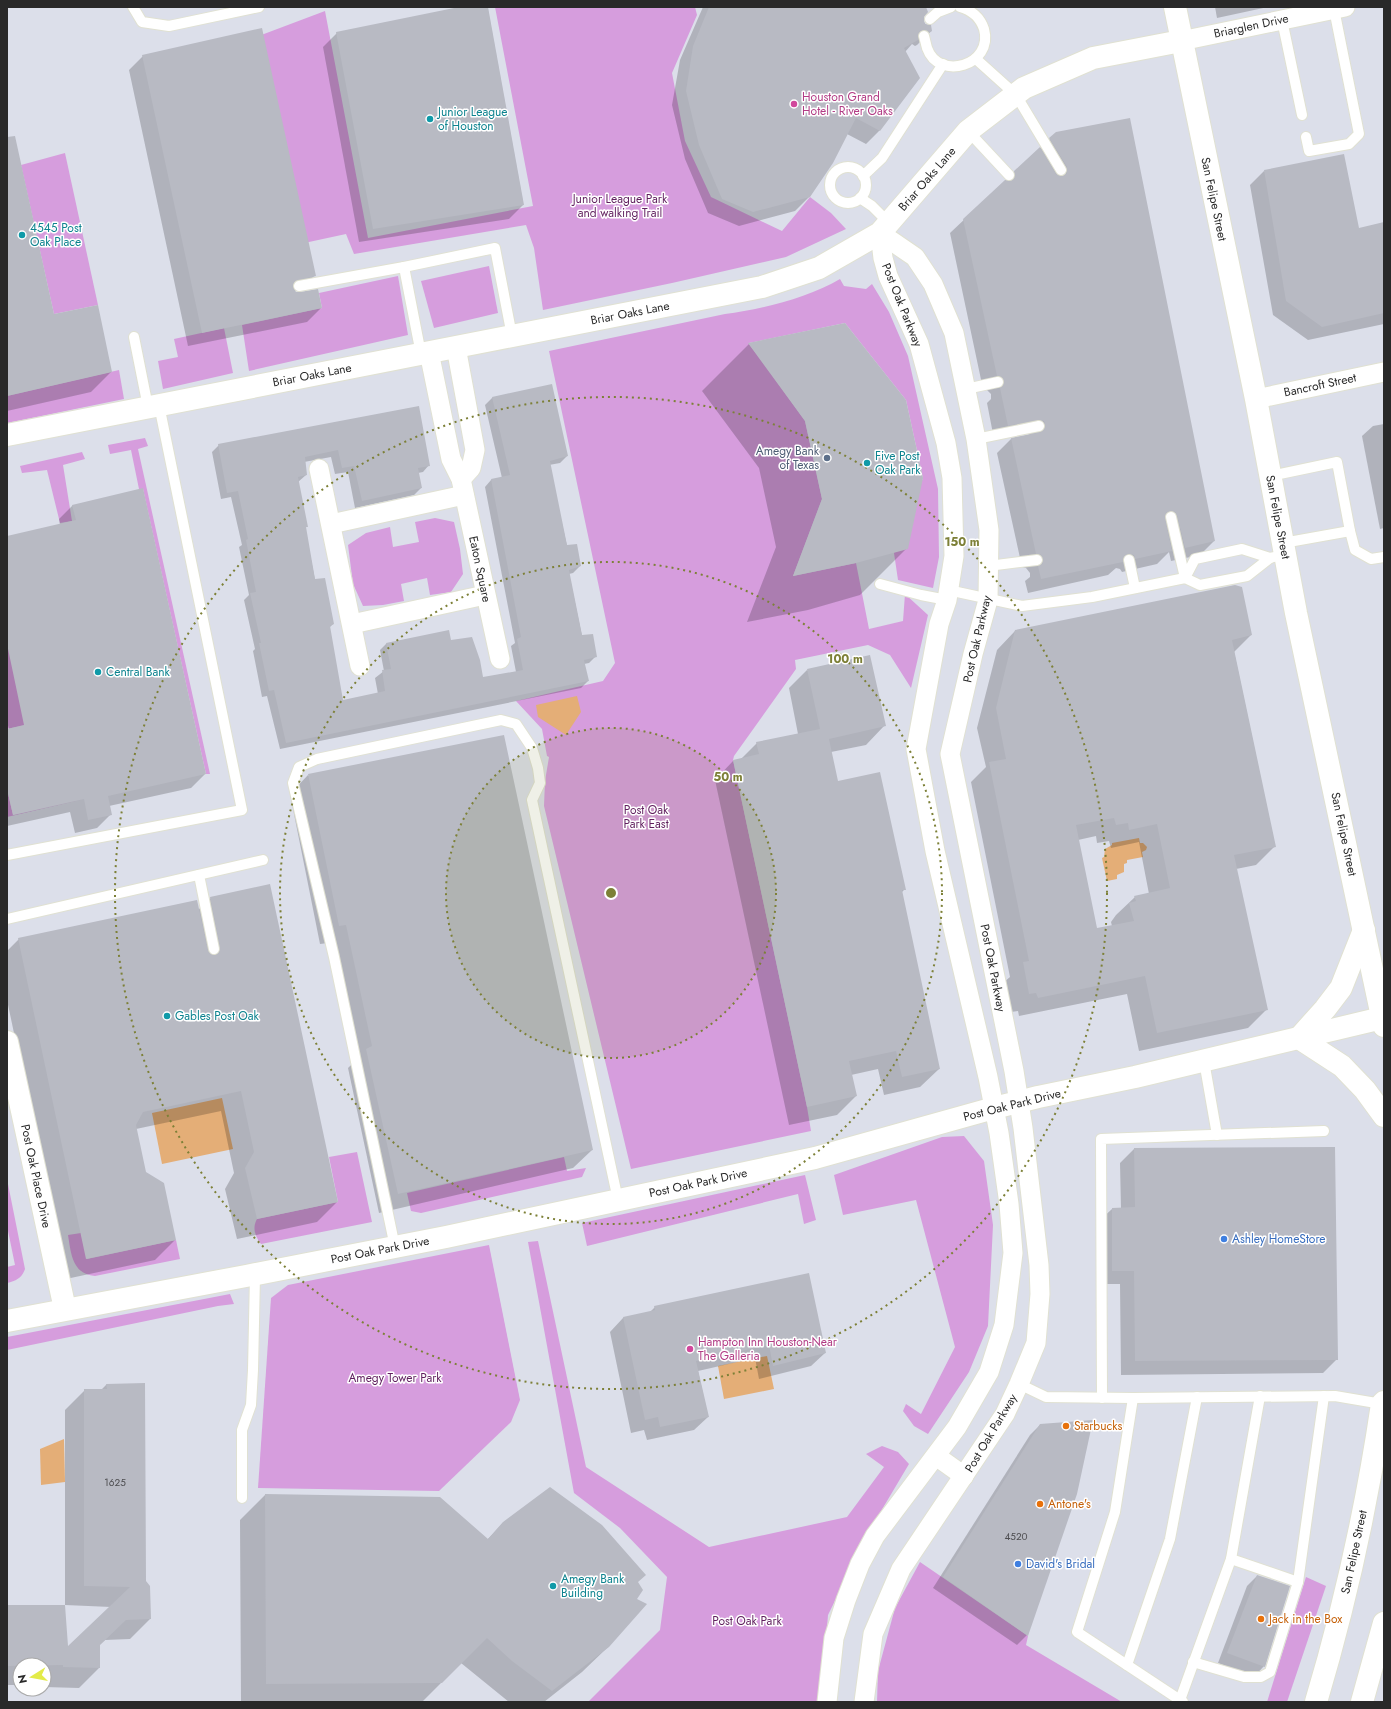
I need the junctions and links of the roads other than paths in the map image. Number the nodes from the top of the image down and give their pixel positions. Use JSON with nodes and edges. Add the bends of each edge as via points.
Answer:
{"nodes":[{"id":1,"x":133,"y":7,"type":"edge"},
{"id":2,"x":259,"y":7,"type":"edge"},
{"id":3,"x":951,"y":7,"type":"edge"},
{"id":4,"x":960,"y":7,"type":"edge"},
{"id":5,"x":1175,"y":7,"type":"edge"},
{"id":6,"x":1339,"y":8,"type":"edge"},
{"id":7,"x":930,"y":19,"type":"dead end"},
{"id":8,"x":1282,"y":20,"type":"junction"},
{"id":9,"x":924,"y":36,"type":"dead end"},
{"id":10,"x":1181,"y":41,"type":"junction"},
{"id":11,"x":976,"y":59,"type":"junction"},
{"id":12,"x":942,"y":64,"type":"junction"},
{"id":13,"x":1016,"y":94,"type":"junction"},
{"id":14,"x":1302,"y":114,"type":"dead end"},
{"id":15,"x":968,"y":131,"type":"junction"},
{"id":16,"x":1306,"y":137,"type":"dead end"},
{"id":17,"x":1061,"y":170,"type":"dead end"},
{"id":18,"x":1009,"y":175,"type":"dead end"},
{"id":19,"x":863,"y":176,"type":"junction"},
{"id":20,"x":860,"y":198,"type":"junction"},
{"id":21,"x":884,"y":228,"type":"junction"},
{"id":22,"x":404,"y":267,"type":"junction"},
{"id":23,"x":299,"y":286,"type":"dead end"},
{"id":24,"x":512,"y":336,"type":"junction"},
{"id":25,"x":134,"y":337,"type":"dead end"},
{"id":26,"x":456,"y":347,"type":"junction"},
{"id":27,"x":425,"y":353,"type":"junction"},
{"id":28,"x":1384,"y":372,"type":"edge"},
{"id":29,"x":998,"y":382,"type":"dead end"},
{"id":30,"x":966,"y":389,"type":"junction"},
{"id":31,"x":1256,"y":398,"type":"junction"},
{"id":32,"x":153,"y":406,"type":"junction"},
{"id":33,"x":1039,"y":426,"type":"dead end"},
{"id":34,"x":7,"y":435,"type":"edge"},
{"id":35,"x":976,"y":439,"type":"junction"},
{"id":36,"x":319,"y":469,"type":"dead end"},
{"id":37,"x":1270,"y":476,"type":"junction"},
{"id":38,"x":462,"y":487,"type":"junction"},
{"id":39,"x":1172,"y":517,"type":"dead end"},
{"id":40,"x":331,"y":524,"type":"junction"},
{"id":41,"x":1350,"y":531,"type":"junction"},
{"id":42,"x":1279,"y":552,"type":"junction"},
{"id":43,"x":1384,"y":557,"type":"edge"},
{"id":44,"x":1037,"y":560,"type":"dead end"},
{"id":45,"x":1130,"y":560,"type":"dead end"},
{"id":46,"x":988,"y":566,"type":"junction"},
{"id":47,"x":1185,"y":578,"type":"junction"},
{"id":48,"x":880,"y":584,"type":"dead end"},
{"id":49,"x":1135,"y":588,"type":"junction"},
{"id":50,"x":485,"y":595,"type":"junction"},
{"id":51,"x":947,"y":595,"type":"junction"},
{"id":52,"x":988,"y":600,"type":"junction"},
{"id":53,"x":352,"y":624,"type":"junction"},
{"id":54,"x":500,"y":659,"type":"dead end"},
{"id":55,"x":360,"y":666,"type":"dead end"},
{"id":56,"x":7,"y":855,"type":"edge"},
{"id":57,"x":264,"y":860,"type":"dead end"},
{"id":58,"x":199,"y":875,"type":"junction"},
{"id":59,"x":7,"y":919,"type":"edge"},
{"id":60,"x":1364,"y":930,"type":"junction"},
{"id":61,"x":214,"y":949,"type":"dead end"},
{"id":62,"x":1383,"y":1022,"type":"edge"},
{"id":63,"x":1299,"y":1038,"type":"junction"},
{"id":64,"x":7,"y":1042,"type":"edge"},
{"id":65,"x":1204,"y":1061,"type":"junction"},
{"id":66,"x":1019,"y":1102,"type":"junction"},
{"id":67,"x":994,"y":1108,"type":"junction"},
{"id":68,"x":1384,"y":1116,"type":"edge"},
{"id":69,"x":1324,"y":1131,"type":"dead end"},
{"id":70,"x":1217,"y":1135,"type":"junction"},
{"id":71,"x":618,"y":1200,"type":"junction"},
{"id":72,"x":395,"y":1246,"type":"junction"},
{"id":73,"x":255,"y":1275,"type":"junction"},
{"id":74,"x":65,"y":1309,"type":"junction"},
{"id":75,"x":7,"y":1321,"type":"edge"},
{"id":76,"x":1019,"y":1384,"type":"junction"},
{"id":77,"x":1260,"y":1396,"type":"junction"},
{"id":78,"x":1324,"y":1396,"type":"junction"},
{"id":79,"x":1197,"y":1397,"type":"junction"},
{"id":80,"x":1102,"y":1398,"type":"junction"},
{"id":81,"x":1133,"y":1398,"type":"junction"},
{"id":82,"x":1383,"y":1403,"type":"edge"},
{"id":83,"x":936,"y":1456,"type":"junction"},
{"id":84,"x":964,"y":1476,"type":"junction"},
{"id":85,"x":242,"y":1498,"type":"dead end"},
{"id":86,"x":1230,"y":1559,"type":"junction"},
{"id":87,"x":1298,"y":1582,"type":"junction"},
{"id":88,"x":1384,"y":1623,"type":"edge"},
{"id":89,"x":1194,"y":1662,"type":"junction"},
{"id":90,"x":1127,"y":1665,"type":"junction"},
{"id":91,"x":1378,"y":1666,"type":"edge"},
{"id":92,"x":1365,"y":1699,"type":"edge"},
{"id":93,"x":1181,"y":1701,"type":"edge"},
{"id":94,"x":827,"y":1702,"type":"edge"},
{"id":95,"x":864,"y":1702,"type":"edge"},
{"id":96,"x":1316,"y":1702,"type":"edge"}],
"edges":[{"from":1,"to":2,"type":"lane","via":[[142,22],[169,26]]},
{"from":3,"to":7,"type":"lane","via":[[938,12]]},
{"from":4,"to":11,"type":"lane","via":[[976,15],[982,23],[985,42]]},
{"from":5,"to":10,"type":"street","name":"San Felipe Street"},
{"from":6,"to":8,"type":"street","name":"Briarglen Drive"},
{"from":6,"to":16,"type":"lane","via":[[1360,134],[1349,144],[1309,151]]},
{"from":8,"to":10,"type":"street","name":"Briarglen Drive"},
{"from":8,"to":14,"type":"lane"},
{"from":9,"to":12,"type":"lane","via":[[927,49]]},
{"from":10,"to":13,"type":"street","name":"Briar Oaks Lane","via":[[1093,58],[1024,88]]},
{"from":10,"to":31,"type":"street","name":"San Felipe Street"},
{"from":11,"to":12,"type":"lane","via":[[958,67]]},
{"from":11,"to":13,"type":"lane"},
{"from":12,"to":19,"type":"lane","via":[[882,158]]},
{"from":13,"to":15,"type":"street","name":"Briar Oaks Lane"},
{"from":13,"to":17,"type":"lane"},
{"from":15,"to":18,"type":"lane"},
{"from":15,"to":21,"type":"street","name":"Briar Oaks Lane"},
{"from":19,"to":20,"type":"lane","via":[[866,188]]},
{"from":19,"to":20,"type":"lane","via":[[854,168],[843,168],[834,174],[830,185],[834,196],[843,202],[850,203]]},
{"from":20,"to":21,"type":"lane","via":[[872,206]]},
{"from":21,"to":24,"type":"street","name":"Briar Oaks Lane","via":[[819,268],[762,287]]},
{"from":21,"to":30,"type":"street","name":"Post Oak Parkway","via":[[915,257],[932,284],[954,333]]},
{"from":21,"to":51,"type":"street","name":"Post Oak Parkway","via":[[885,264],[919,344],[946,443],[952,478],[954,556]]},
{"from":22,"to":23,"type":"lane"},
{"from":22,"to":24,"type":"lane","via":[[495,248]]},
{"from":22,"to":27,"type":"lane"},
{"from":24,"to":26,"type":"street","name":"Briar Oaks Lane"},
{"from":25,"to":32,"type":"lane"},
{"from":26,"to":27,"type":"street","name":"Briar Oaks Lane"},
{"from":26,"to":38,"type":"street","via":[[475,450],[471,468]]},
{"from":27,"to":32,"type":"street","name":"Briar Oaks Lane"},
{"from":27,"to":38,"type":"street","name":"Eaton Square","via":[[451,459]]},
{"from":28,"to":31,"type":"street","name":"Bancroft Street"},
{"from":29,"to":30,"type":"lane"},
{"from":30,"to":35,"type":"street","name":"Post Oak Parkway"},
{"from":31,"to":37,"type":"street","name":"San Felipe Street"},
{"from":32,"to":34,"type":"street","name":"Briar Oaks Lane"},
{"from":32,"to":56,"type":"lane","via":[[242,810]]},
{"from":33,"to":35,"type":"lane"},
{"from":35,"to":46,"type":"street","name":"Post Oak Parkway","via":[[989,530]]},
{"from":36,"to":40,"type":"street"},
{"from":37,"to":41,"type":"lane","via":[[1337,462]]},
{"from":37,"to":42,"type":"street","name":"San Felipe Street"},
{"from":38,"to":40,"type":"street"},
{"from":38,"to":50,"type":"street","name":"Eaton Square"},
{"from":39,"to":47,"type":"lane"},
{"from":40,"to":53,"type":"street"},
{"from":41,"to":42,"type":"lane"},
{"from":41,"to":43,"type":"lane","via":[[1355,550],[1371,559]]},
{"from":42,"to":47,"type":"lane","via":[[1247,576],[1200,585]]},
{"from":42,"to":47,"type":"lane","via":[[1242,549],[1195,559]]},
{"from":42,"to":60,"type":"street","name":"San Felipe Street","via":[[1296,613]]},
{"from":44,"to":46,"type":"lane"},
{"from":45,"to":49,"type":"lane"},
{"from":46,"to":52,"type":"street","name":"Post Oak Parkway"},
{"from":47,"to":49,"type":"lane"},
{"from":48,"to":51,"type":"lane","via":[[921,595]]},
{"from":49,"to":52,"type":"lane","via":[[1092,597],[1022,606]]},
{"from":50,"to":53,"type":"street"},
{"from":50,"to":54,"type":"street","name":"Eaton Square"},
{"from":51,"to":52,"type":"lane"},
{"from":51,"to":67,"type":"street","name":"Post Oak Parkway","via":[[939,624],[916,749],[935,851]]},
{"from":52,"to":66,"type":"street","name":"Post Oak Parkway","via":[[950,754]]},
{"from":53,"to":55,"type":"street"},
{"from":57,"to":58,"type":"lane"},
{"from":58,"to":59,"type":"lane"},
{"from":58,"to":61,"type":"lane"},
{"from":60,"to":62,"type":"street","name":"San Felipe Street"},
{"from":60,"to":63,"type":"street","via":[[1341,988]]},
{"from":62,"to":63,"type":"street","name":"Post Oak Park Drive"},
{"from":63,"to":65,"type":"street","name":"Post Oak Park Drive"},
{"from":63,"to":68,"type":"street","via":[[1342,1066],[1366,1090]]},
{"from":64,"to":74,"type":"street","name":"Post Oak Place Drive"},
{"from":65,"to":66,"type":"street","name":"Post Oak Park Drive"},
{"from":65,"to":70,"type":"lane"},
{"from":66,"to":67,"type":"street","name":"Post Oak Park Drive"},
{"from":66,"to":76,"type":"street","name":"Post Oak Parkway","via":[[1039,1265],[1040,1294],[1036,1343]]},
{"from":67,"to":71,"type":"street","name":"Post Oak Park Drive","via":[[815,1158]]},
{"from":67,"to":83,"type":"street","name":"Post Oak Parkway","via":[[1009,1204],[1012,1253],[1004,1325],[989,1372],[957,1427]]},
{"from":69,"to":70,"type":"lane"},
{"from":70,"to":80,"type":"lane","via":[[1101,1139]]},
{"from":71,"to":72,"type":"street","name":"Post Oak Park Drive"},
{"from":71,"to":72,"type":"lane","via":[[532,800],[540,783],[538,768],[532,748],[516,724],[501,720],[317,759],[299,767],[293,783],[334,957]]},
{"from":72,"to":73,"type":"street","name":"Post Oak Park Drive"},
{"from":73,"to":74,"type":"street","name":"Post Oak Park Drive"},
{"from":73,"to":85,"type":"lane","via":[[251,1405],[242,1430]]},
{"from":74,"to":75,"type":"street","name":"Post Oak Park Drive"},
{"from":76,"to":80,"type":"lane","via":[[1046,1397]]},
{"from":76,"to":84,"type":"street","name":"Post Oak Parkway","via":[[1005,1414]]},
{"from":77,"to":78,"type":"lane"},
{"from":77,"to":79,"type":"lane"},
{"from":77,"to":86,"type":"lane"},
{"from":78,"to":82,"type":"lane"},
{"from":78,"to":87,"type":"lane"},
{"from":79,"to":81,"type":"lane"},
{"from":79,"to":90,"type":"lane","via":[[1170,1539]]},
{"from":80,"to":81,"type":"lane"},
{"from":81,"to":90,"type":"lane","via":[[1115,1512],[1077,1632]]},
{"from":82,"to":96,"type":"street","name":"San Felipe Street","via":[[1357,1546]]},
{"from":83,"to":84,"type":"street","name":"Post Oak Parkway"},
{"from":83,"to":94,"type":"street","name":"Post Oak Parkway","via":[[875,1536],[860,1564],[834,1638]]},
{"from":84,"to":95,"type":"street","name":"Post Oak Parkway","via":[[901,1569],[873,1634]]},
{"from":86,"to":87,"type":"lane"},
{"from":86,"to":89,"type":"lane"},
{"from":87,"to":89,"type":"lane","via":[[1270,1672],[1261,1677],[1244,1677]]},
{"from":88,"to":91,"type":"street"},
{"from":89,"to":93,"type":"lane"},
{"from":90,"to":93,"type":"lane"},
{"from":91,"to":92,"type":"street"}]}
